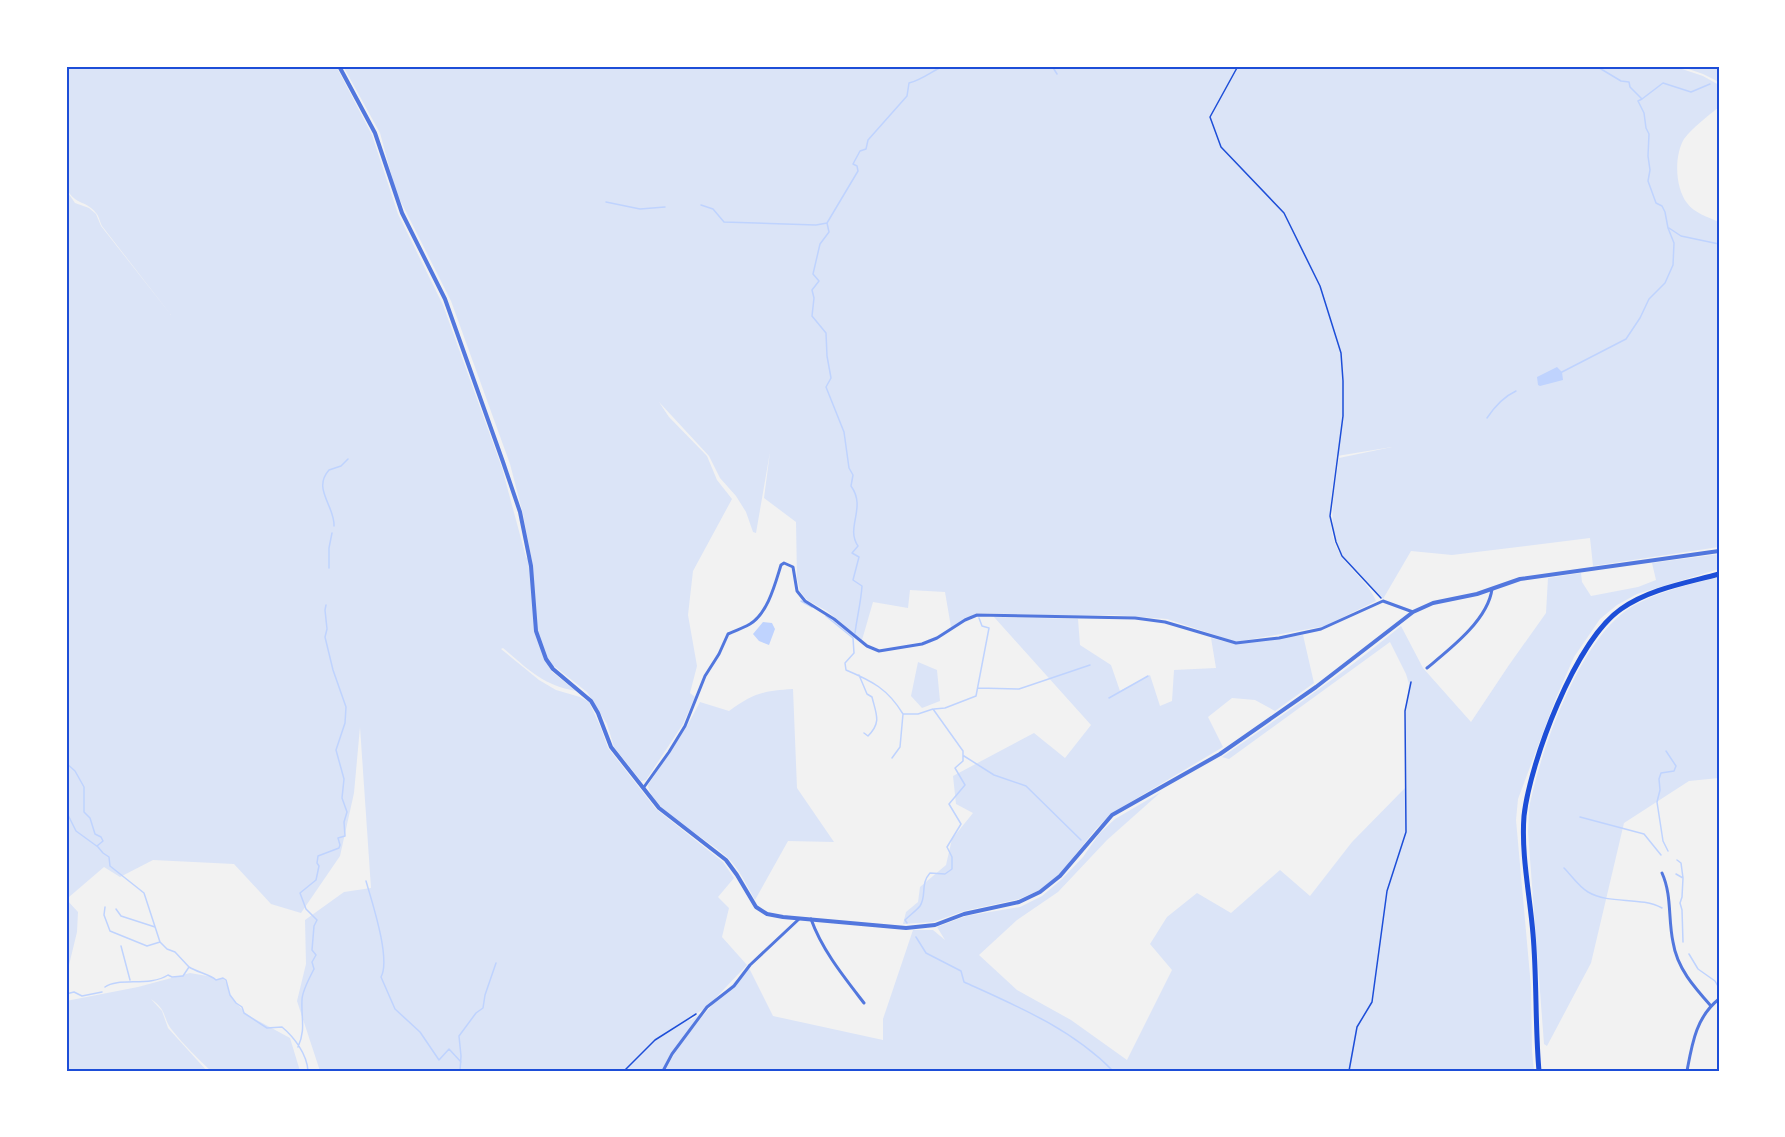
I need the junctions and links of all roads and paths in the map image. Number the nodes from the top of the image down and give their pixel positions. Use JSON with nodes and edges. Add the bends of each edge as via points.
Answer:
{"nodes":[{"id":1,"x":339,"y":66,"type":"edge"},
{"id":2,"x":1238,"y":66,"type":"edge"},
{"id":3,"x":1719,"y":551,"type":"edge"},
{"id":4,"x":1719,"y":574,"type":"edge"},
{"id":5,"x":1492,"y":589,"type":"junction"},
{"id":6,"x":1383,"y":600,"type":"junction"},
{"id":7,"x":1413,"y":612,"type":"junction"},
{"id":8,"x":1427,"y":668,"type":"dead end"},
{"id":9,"x":1412,"y":682,"type":"dead end"},
{"id":10,"x":642,"y":789,"type":"junction"},
{"id":11,"x":1662,"y":873,"type":"dead end"},
{"id":12,"x":800,"y":918,"type":"junction"},
{"id":13,"x":811,"y":919,"type":"junction"},
{"id":14,"x":1719,"y":999,"type":"edge"},
{"id":15,"x":864,"y":1003,"type":"dead end"},
{"id":16,"x":1711,"y":1006,"type":"junction"},
{"id":17,"x":707,"y":1008,"type":"junction"},
{"id":18,"x":624,"y":1071,"type":"edge"},
{"id":19,"x":663,"y":1071,"type":"edge"},
{"id":20,"x":1349,"y":1071,"type":"edge"},
{"id":21,"x":1539,"y":1071,"type":"edge"},
{"id":22,"x":1687,"y":1071,"type":"edge"}],
"edges":[{"from":1,"to":10,"type":"street","via":[[375,133],[402,213],[445,299],[503,462],[520,512],[541,645],[553,669],[591,701],[611,747]]},
{"from":2,"to":6,"type":"path","via":[[1210,117],[1221,147],[1284,213],[1320,286],[1341,353],[1343,381],[1343,416],[1330,516],[1335,542],[1342,556]]},
{"from":3,"to":5,"type":"street","via":[[1520,579]]},
{"from":4,"to":21,"type":"main road","via":[[1634,601],[1603,624],[1569,680],[1538,757],[1526,802],[1524,837]]},
{"from":5,"to":7,"type":"street","via":[[1433,603]]},
{"from":5,"to":8,"type":"street","via":[[1491,599],[1479,618]]},
{"from":6,"to":7,"type":"street"},
{"from":6,"to":10,"type":"street","via":[[1321,629],[1256,641],[1236,643],[1165,622],[1135,618],[977,615],[922,644],[879,651],[805,601],[797,591],[793,567],[784,563],[760,615],[728,634],[705,676],[685,726]]},
{"from":7,"to":13,"type":"street","via":[[1220,754],[1112,815],[1060,876],[1040,892],[1019,902],[935,925],[906,928]]},
{"from":9,"to":20,"type":"path","via":[[1405,711],[1406,832],[1387,891],[1372,1002],[1357,1027]]},
{"from":10,"to":12,"type":"street","via":[[659,808],[726,860],[756,907],[767,914]]},
{"from":11,"to":16,"type":"street","via":[[1667,884],[1676,957]]},
{"from":12,"to":13,"type":"street"},
{"from":12,"to":17,"type":"street"},
{"from":13,"to":15,"type":"street","via":[[816,934]]},
{"from":14,"to":16,"type":"street"},
{"from":16,"to":22,"type":"street","via":[[1699,1021]]},
{"from":17,"to":18,"type":"path","via":[[655,1040]]},
{"from":17,"to":19,"type":"street"}]}
